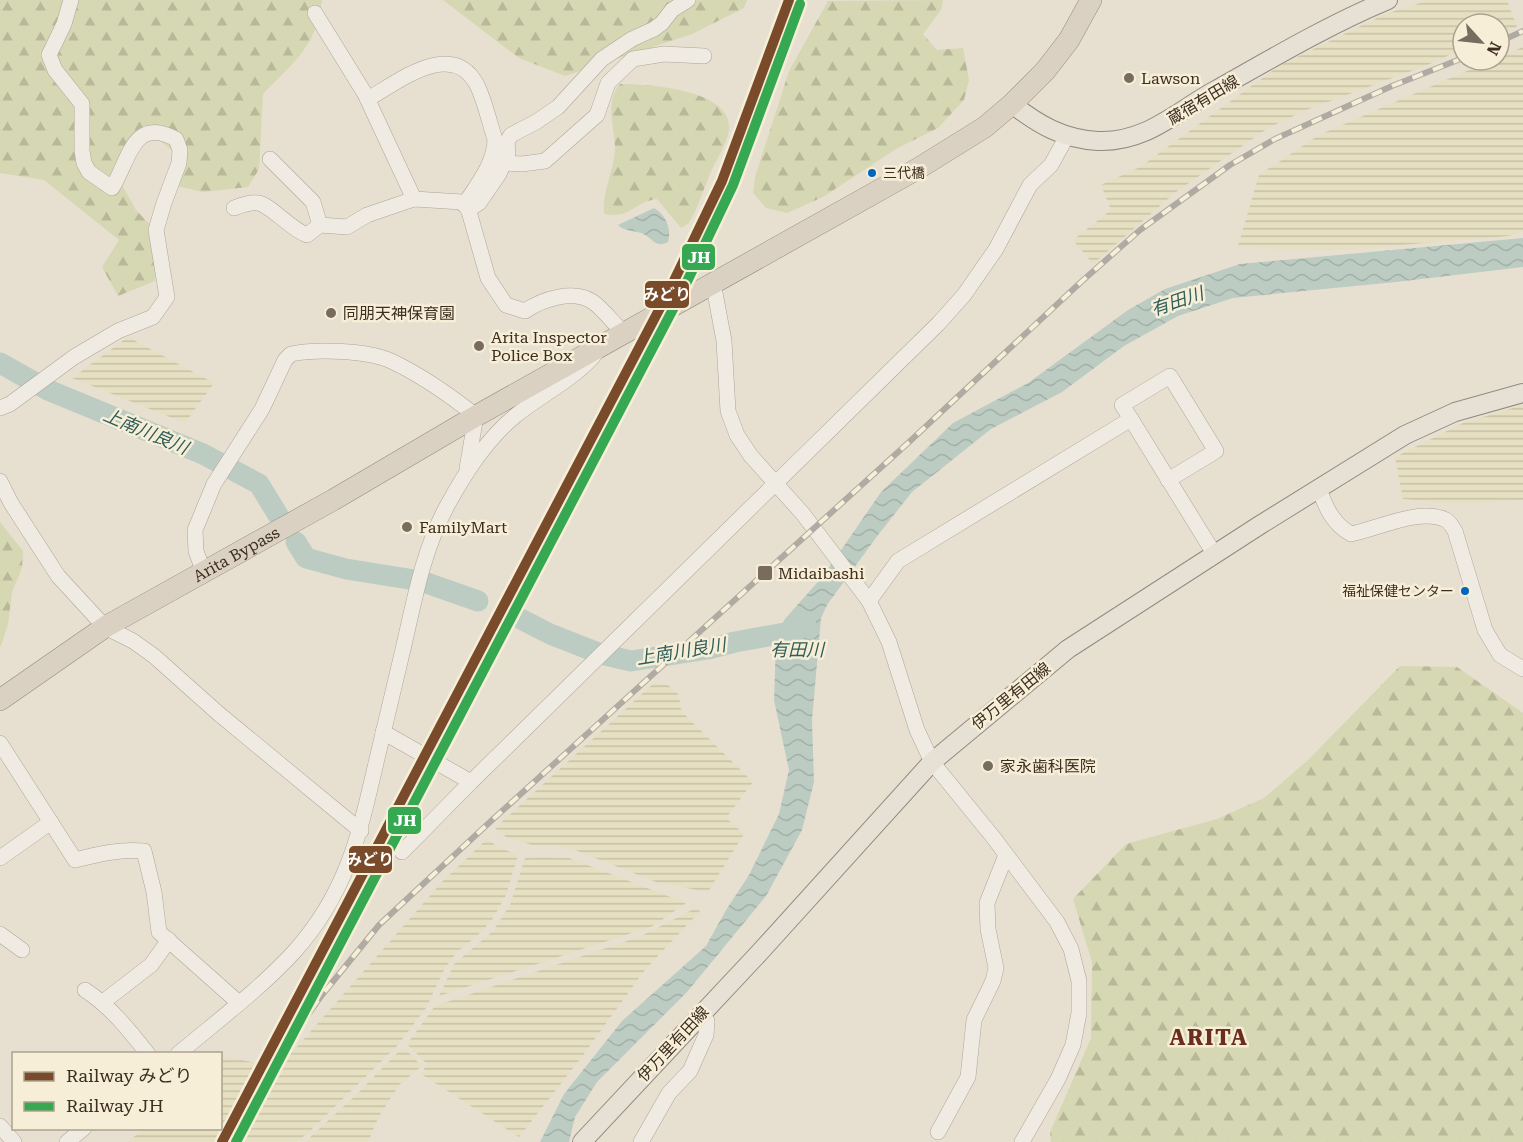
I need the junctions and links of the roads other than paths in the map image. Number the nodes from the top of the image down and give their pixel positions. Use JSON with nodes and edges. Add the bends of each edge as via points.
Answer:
{"nodes":[{"id":1,"x":71,"y":0,"type":"edge"},
{"id":2,"x":688,"y":0,"type":"edge"},
{"id":3,"x":1091,"y":0,"type":"edge"},
{"id":4,"x":1388,"y":0,"type":"edge"},
{"id":5,"x":315,"y":13,"type":"dead end"},
{"id":6,"x":704,"y":56,"type":"dead end"},
{"id":7,"x":368,"y":99,"type":"junction"},
{"id":8,"x":1012,"y":104,"type":"junction"},
{"id":9,"x":1067,"y":136,"type":"junction"},
{"id":10,"x":270,"y":159,"type":"dead end"},
{"id":11,"x":505,"y":163,"type":"junction"},
{"id":12,"x":414,"y":199,"type":"junction"},
{"id":13,"x":466,"y":207,"type":"junction"},
{"id":14,"x":234,"y":208,"type":"dead end"},
{"id":15,"x":320,"y":225,"type":"junction"},
{"id":16,"x":713,"y":282,"type":"junction"},
{"id":17,"x":624,"y":333,"type":"junction"},
{"id":18,"x":600,"y":347,"type":"junction"},
{"id":19,"x":1523,"y":393,"type":"edge"},
{"id":20,"x":5,"y":406,"type":"edge"},
{"id":21,"x":476,"y":416,"type":"junction"},
{"id":22,"x":1131,"y":419,"type":"junction"},
{"id":23,"x":467,"y":472,"type":"junction"},
{"id":24,"x":1168,"y":480,"type":"junction"},
{"id":25,"x":0,"y":481,"type":"edge"},
{"id":26,"x":777,"y":484,"type":"junction"},
{"id":27,"x":1319,"y":489,"type":"junction"},
{"id":28,"x":1215,"y":555,"type":"junction"},
{"id":29,"x":207,"y":571,"type":"junction"},
{"id":30,"x":865,"y":595,"type":"junction"},
{"id":31,"x":105,"y":627,"type":"junction"},
{"id":32,"x":1523,"y":669,"type":"edge"},
{"id":33,"x":0,"y":700,"type":"edge"},
{"id":34,"x":383,"y":732,"type":"junction"},
{"id":35,"x":0,"y":743,"type":"edge"},
{"id":36,"x":932,"y":762,"type":"junction"},
{"id":37,"x":471,"y":782,"type":"junction"},
{"id":38,"x":51,"y":822,"type":"junction"},
{"id":39,"x":361,"y":831,"type":"junction"},
{"id":40,"x":402,"y":852,"type":"dead end"},
{"id":41,"x":1006,"y":855,"type":"junction"},
{"id":42,"x":0,"y":858,"type":"edge"},
{"id":43,"x":0,"y":934,"type":"edge"},
{"id":44,"x":169,"y":940,"type":"junction"},
{"id":45,"x":22,"y":950,"type":"dead end"},
{"id":46,"x":85,"y":990,"type":"dead end"},
{"id":47,"x":103,"y":1002,"type":"junction"},
{"id":48,"x":239,"y":1003,"type":"junction"},
{"id":49,"x":701,"y":1015,"type":"junction"},
{"id":50,"x":147,"y":1052,"type":"edge"},
{"id":51,"x":178,"y":1052,"type":"edge"},
{"id":52,"x":0,"y":1126,"type":"edge"},
{"id":53,"x":82,"y":1130,"type":"edge"},
{"id":54,"x":938,"y":1132,"type":"dead end"},
{"id":55,"x":14,"y":1142,"type":"edge"},
{"id":56,"x":67,"y":1142,"type":"edge"},
{"id":57,"x":582,"y":1142,"type":"edge"},
{"id":58,"x":641,"y":1142,"type":"edge"},
{"id":59,"x":1022,"y":1142,"type":"edge"}],
"edges":[{"from":1,"to":20,"type":"street","via":[[49,55],[55,70],[82,104],[82,151],[88,172],[112,188],[136,140],[154,132],[176,139],[180,150],[180,162],[156,230],[167,297],[153,316],[118,331]]},
{"from":2,"to":11,"type":"street","via":[[654,29],[602,59],[558,107],[511,135]]},
{"from":3,"to":8,"type":"highway","name":"Arita Bypass","via":[[1070,40]]},
{"from":4,"to":9,"type":"main road","name":"蔵宿有田線","via":[[1211,93],[1161,125],[1128,137],[1100,141]]},
{"from":5,"to":7,"type":"street"},
{"from":6,"to":11,"type":"street","via":[[663,54],[633,58],[608,82],[597,115],[545,161]]},
{"from":7,"to":12,"type":"street"},
{"from":7,"to":13,"type":"street","via":[[425,68],[450,64],[464,69],[477,86],[495,139],[491,159]]},
{"from":8,"to":9,"type":"main road","name":"蔵宿有田線","via":[[1037,123]]},
{"from":8,"to":16,"type":"highway","name":"Arita Bypass","via":[[984,127],[919,168]]},
{"from":9,"to":26,"type":"street","via":[[1051,165],[1030,185],[996,249],[964,295]]},
{"from":10,"to":15,"type":"street","via":[[313,202]]},
{"from":11,"to":13,"type":"street","via":[[478,203]]},
{"from":12,"to":13,"type":"street","via":[[462,202]]},
{"from":12,"to":15,"type":"street","via":[[367,215],[347,227]]},
{"from":13,"to":17,"type":"street","via":[[488,278],[506,305],[525,311],[540,302],[579,296],[594,303]]},
{"from":14,"to":15,"type":"street","via":[[260,203],[307,235]]},
{"from":16,"to":17,"type":"highway","name":"Arita Bypass"},
{"from":16,"to":26,"type":"street","via":[[724,341],[728,411],[741,442]]},
{"from":17,"to":18,"type":"highway","name":"Arita Bypass"},
{"from":18,"to":21,"type":"highway","name":"Arita Bypass"},
{"from":18,"to":23,"type":"street","via":[[584,368],[497,432]]},
{"from":19,"to":27,"type":"main road","name":"伊万里有田線","via":[[1445,417],[1406,435]]},
{"from":21,"to":23,"type":"street"},
{"from":21,"to":29,"type":"highway","name":"Arita Bypass"},
{"from":21,"to":29,"type":"street","via":[[390,360],[328,350],[291,354],[262,409],[214,484],[195,530],[196,551]]},
{"from":22,"to":24,"type":"street"},
{"from":22,"to":24,"type":"street","via":[[1122,405],[1170,376],[1216,451]]},
{"from":22,"to":30,"type":"street","via":[[898,561]]},
{"from":23,"to":34,"type":"street","via":[[446,508],[422,565]]},
{"from":24,"to":28,"type":"street"},
{"from":25,"to":31,"type":"street","via":[[58,576]]},
{"from":26,"to":30,"type":"street"},
{"from":26,"to":37,"type":"street"},
{"from":27,"to":28,"type":"main road","name":"伊万里有田線"},
{"from":27,"to":32,"type":"street","via":[[1337,524],[1351,534],[1431,515],[1448,520],[1455,531],[1485,630],[1500,654]]},
{"from":28,"to":36,"type":"main road","name":"伊万里有田線","via":[[1068,649]]},
{"from":29,"to":31,"type":"highway","name":"Arita Bypass"},
{"from":30,"to":36,"type":"street","via":[[889,642],[917,730]]},
{"from":31,"to":33,"type":"highway","name":"Arita Bypass"},
{"from":31,"to":39,"type":"street","via":[[154,656]]},
{"from":34,"to":37,"type":"street"},
{"from":34,"to":39,"type":"street"},
{"from":35,"to":38,"type":"street"},
{"from":36,"to":41,"type":"street"},
{"from":36,"to":49,"type":"main road","name":"伊万里有田線"},
{"from":37,"to":40,"type":"street"},
{"from":38,"to":42,"type":"street"},
{"from":38,"to":44,"type":"street","via":[[75,860],[108,851],[144,851],[159,932]]},
{"from":39,"to":48,"type":"street","via":[[338,889],[315,926]]},
{"from":41,"to":54,"type":"street","via":[[987,903],[996,968],[993,981],[974,1020],[968,1077]]},
{"from":41,"to":59,"type":"street","via":[[1057,922],[1071,949],[1079,981],[1073,1045]]},
{"from":43,"to":45,"type":"street"},
{"from":44,"to":47,"type":"street","via":[[150,966]]},
{"from":44,"to":48,"type":"street"},
{"from":46,"to":47,"type":"street"},
{"from":47,"to":50,"type":"street"},
{"from":48,"to":51,"type":"street"},
{"from":49,"to":57,"type":"main road","name":"伊万里有田線"},
{"from":49,"to":58,"type":"street","via":[[707,1021],[706,1035],[690,1071],[669,1093]]},
{"from":52,"to":55,"type":"street"},
{"from":53,"to":56,"type":"street"}]}
